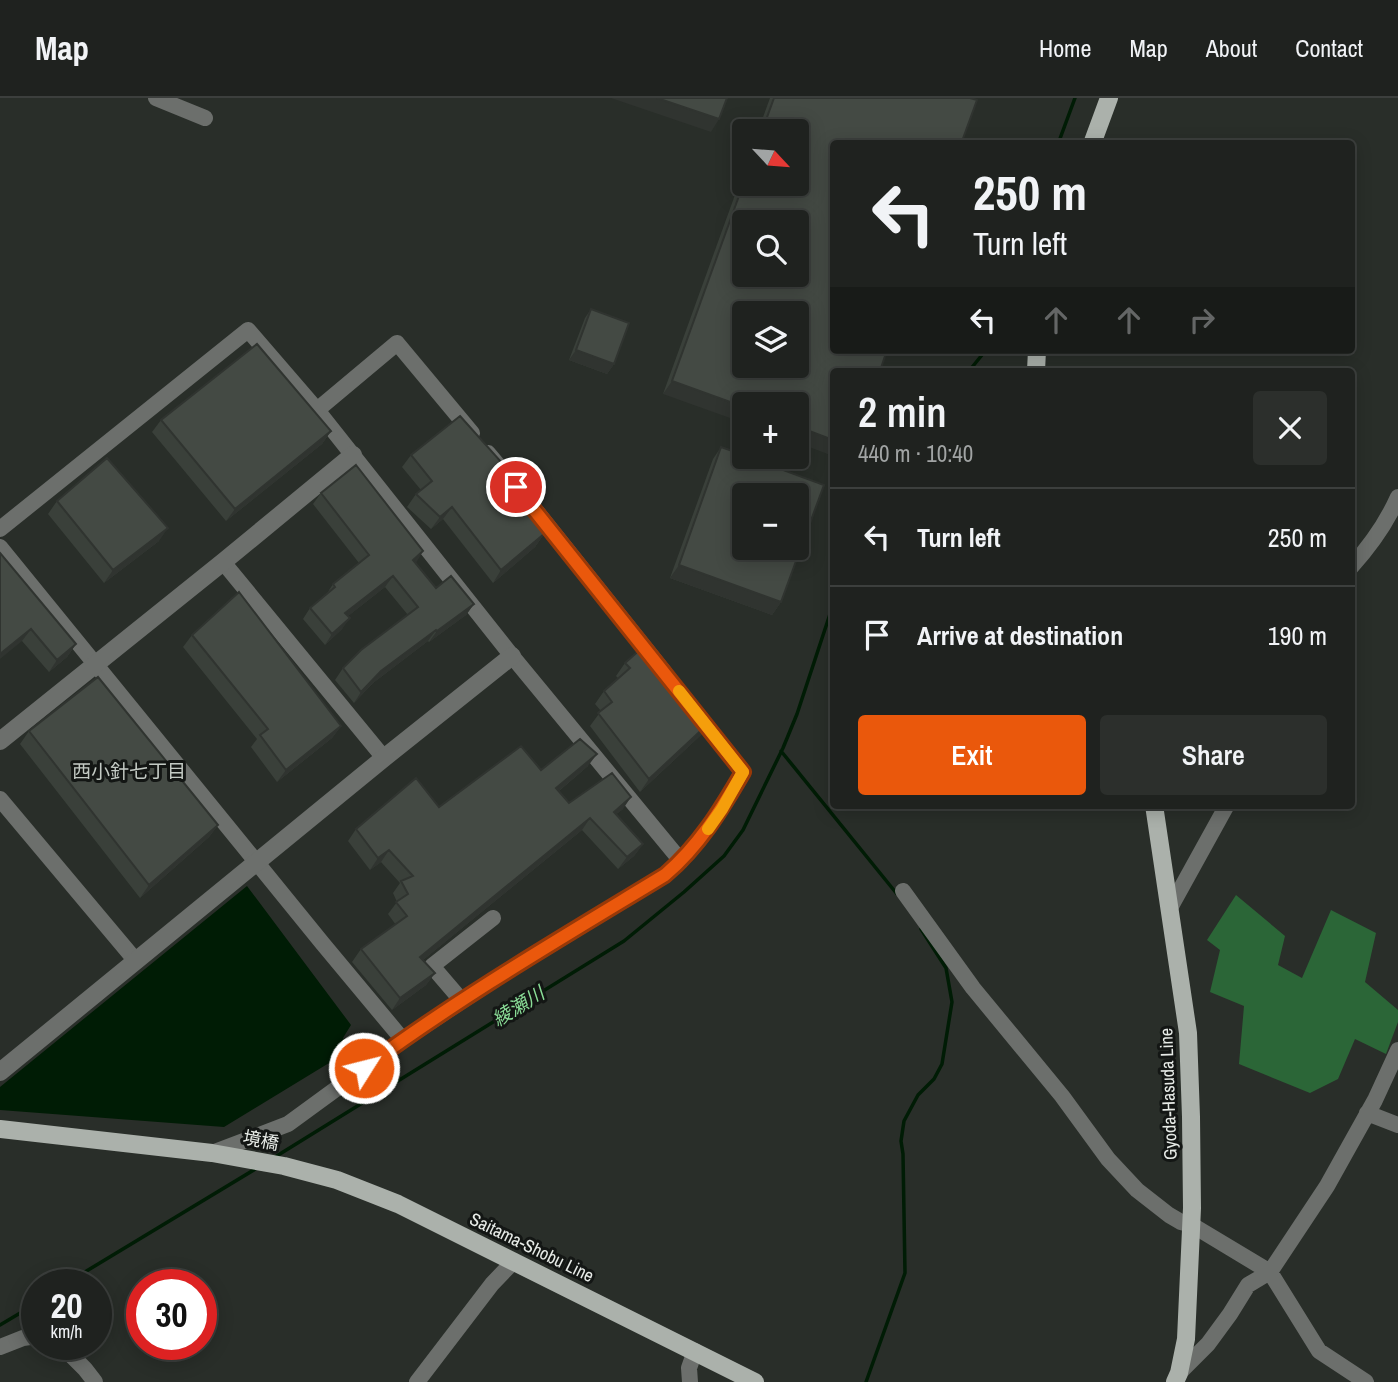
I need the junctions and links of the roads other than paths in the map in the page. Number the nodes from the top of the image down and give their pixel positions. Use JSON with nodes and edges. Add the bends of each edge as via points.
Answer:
{"nodes":[{"id":1,"x":156,"y":98,"type":"edge"},
{"id":2,"x":1109,"y":98,"type":"edge"},
{"id":3,"x":205,"y":118,"type":"dead end"},
{"id":4,"x":1093,"y":140,"type":"edge"},
{"id":5,"x":317,"y":410,"type":"junction"},
{"id":6,"x":353,"y":455,"type":"junction"},
{"id":7,"x":1398,"y":497,"type":"edge"},
{"id":8,"x":0,"y":530,"type":"edge"},
{"id":9,"x":0,"y":547,"type":"edge"},
{"id":10,"x":223,"y":562,"type":"junction"},
{"id":11,"x":1355,"y":563,"type":"edge"},
{"id":12,"x":512,"y":656,"type":"junction"},
{"id":13,"x":95,"y":664,"type":"junction"},
{"id":14,"x":0,"y":741,"type":"edge"},
{"id":15,"x":384,"y":758,"type":"junction"},
{"id":16,"x":0,"y":799,"type":"edge"},
{"id":17,"x":1155,"y":809,"type":"edge"},
{"id":18,"x":1225,"y":809,"type":"edge"},
{"id":19,"x":681,"y":861,"type":"junction"},
{"id":20,"x":256,"y":863,"type":"junction"},
{"id":21,"x":903,"y":891,"type":"dead end"},
{"id":22,"x":1169,"y":910,"type":"junction"},
{"id":23,"x":494,"y":918,"type":"dead end"},
{"id":24,"x":136,"y":961,"type":"junction"},
{"id":25,"x":463,"y":1000,"type":"junction"},
{"id":26,"x":403,"y":1040,"type":"junction"},
{"id":27,"x":1398,"y":1050,"type":"edge"},
{"id":28,"x":0,"y":1072,"type":"edge"},
{"id":29,"x":1367,"y":1113,"type":"junction"},
{"id":30,"x":1398,"y":1125,"type":"edge"},
{"id":31,"x":0,"y":1129,"type":"edge"},
{"id":32,"x":221,"y":1154,"type":"junction"},
{"id":33,"x":284,"y":1166,"type":"joint"},
{"id":34,"x":1192,"y":1225,"type":"junction"},
{"id":35,"x":513,"y":1261,"type":"junction"},
{"id":36,"x":1270,"y":1272,"type":"junction"},
{"id":37,"x":21,"y":1339,"type":"edge"},
{"id":38,"x":0,"y":1348,"type":"edge"},
{"id":39,"x":695,"y":1351,"type":"junction"},
{"id":40,"x":76,"y":1360,"type":"edge"},
{"id":41,"x":1177,"y":1378,"type":"edge"},
{"id":42,"x":95,"y":1382,"type":"edge"},
{"id":43,"x":417,"y":1382,"type":"edge"},
{"id":44,"x":690,"y":1382,"type":"edge"},
{"id":45,"x":755,"y":1382,"type":"edge"},
{"id":46,"x":1366,"y":1382,"type":"edge"}],
"edges":[{"from":1,"to":3,"type":"street"},
{"from":2,"to":4,"type":"main road"},
{"from":5,"to":6,"type":"street"},
{"from":5,"to":8,"type":"street","via":[[248,330]]},
{"from":5,"to":19,"type":"street","via":[[397,343],[533,507],[743,772],[722,809]]},
{"from":6,"to":10,"type":"street"},
{"from":6,"to":12,"type":"street"},
{"from":7,"to":11,"type":"street","via":[[1390,517]]},
{"from":9,"to":13,"type":"street"},
{"from":10,"to":13,"type":"street"},
{"from":10,"to":15,"type":"street"},
{"from":12,"to":15,"type":"street"},
{"from":12,"to":19,"type":"street"},
{"from":13,"to":14,"type":"street"},
{"from":13,"to":20,"type":"street"},
{"from":15,"to":20,"type":"street"},
{"from":16,"to":24,"type":"street"},
{"from":17,"to":22,"type":"main road","name":"Gyoda-Hasuda Line"},
{"from":18,"to":22,"type":"street"},
{"from":19,"to":25,"type":"street"},
{"from":20,"to":24,"type":"street"},
{"from":20,"to":26,"type":"street"},
{"from":21,"to":34,"type":"street","via":[[1108,1159],[1169,1216]]},
{"from":22,"to":34,"type":"main road","name":"Gyoda-Hasuda Line","via":[[1188,1033]]},
{"from":23,"to":25,"type":"street","via":[[432,967]]},
{"from":24,"to":28,"type":"street"},
{"from":25,"to":26,"type":"street"},
{"from":26,"to":32,"type":"street","via":[[288,1124]]},
{"from":27,"to":29,"type":"street"},
{"from":29,"to":30,"type":"street"},
{"from":29,"to":36,"type":"street","via":[[1327,1186]]},
{"from":31,"to":32,"type":"main road"},
{"from":32,"to":33,"type":"main road","name":"境橋"},
{"from":33,"to":35,"type":"main road","name":"Saitama-Shobu Line","via":[[365,1190]]},
{"from":34,"to":36,"type":"street"},
{"from":34,"to":41,"type":"main road","name":"Gyoda-Hasuda Line","via":[[1186,1339]]},
{"from":35,"to":39,"type":"main road","name":"Saitama-Shobu Line"},
{"from":35,"to":43,"type":"street"},
{"from":36,"to":41,"type":"street","via":[[1248,1285],[1208,1344]]},
{"from":36,"to":46,"type":"street","via":[[1319,1351]]},
{"from":37,"to":38,"type":"street"},
{"from":39,"to":44,"type":"street"},
{"from":39,"to":45,"type":"main road","name":"Saitama-Shobu Line"},
{"from":40,"to":42,"type":"street"}]}
